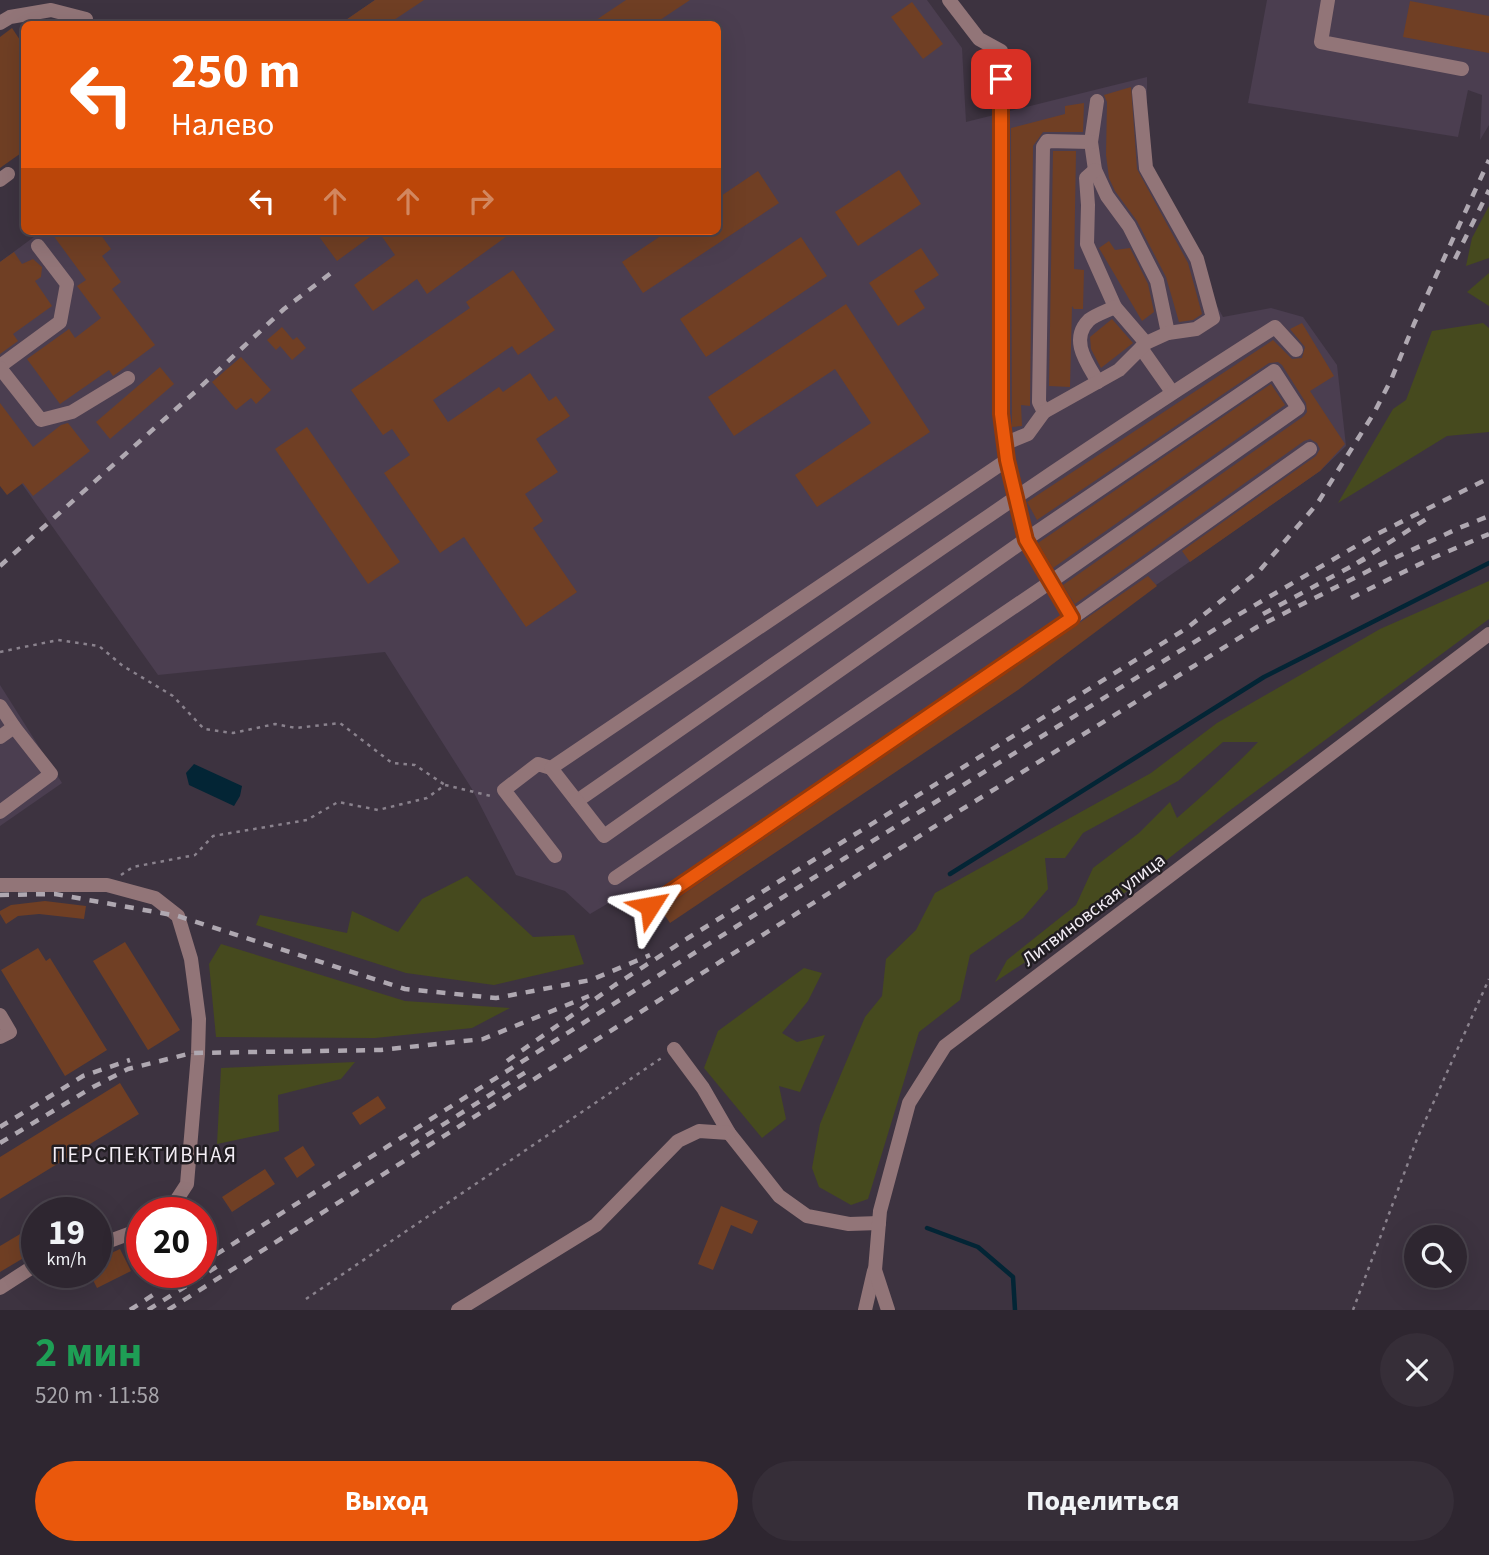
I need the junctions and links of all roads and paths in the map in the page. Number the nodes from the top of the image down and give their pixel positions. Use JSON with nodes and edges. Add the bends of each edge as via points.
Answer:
{"nodes":[{"id":1,"x":1328,"y":0,"type":"edge"},
{"id":2,"x":956,"y":2,"type":"edge"},
{"id":3,"x":86,"y":19,"type":"dead end"},
{"id":4,"x":0,"y":23,"type":"edge"},
{"id":5,"x":1462,"y":69,"type":"dead end"},
{"id":6,"x":1139,"y":92,"type":"dead end"},
{"id":7,"x":1097,"y":100,"type":"dead end"},
{"id":8,"x":1091,"y":142,"type":"junction"},
{"id":9,"x":1094,"y":170,"type":"junction"},
{"id":10,"x":1107,"y":196,"type":"junction"},
{"id":11,"x":1088,"y":205,"type":"junction"},
{"id":12,"x":38,"y":246,"type":"dead end"},
{"id":13,"x":1115,"y":307,"type":"junction"},
{"id":14,"x":1168,"y":333,"type":"junction"},
{"id":15,"x":1144,"y":345,"type":"junction"},
{"id":16,"x":1296,"y":349,"type":"dead end"},
{"id":17,"x":0,"y":367,"type":"edge"},
{"id":18,"x":128,"y":378,"type":"dead end"},
{"id":19,"x":1098,"y":382,"type":"junction"},
{"id":20,"x":1172,"y":392,"type":"junction"},
{"id":21,"x":1044,"y":412,"type":"junction"},
{"id":22,"x":1006,"y":443,"type":"junction"},
{"id":23,"x":1310,"y":449,"type":"dead end"},
{"id":24,"x":1007,"y":460,"type":"junction"},
{"id":25,"x":1016,"y":497,"type":"junction"},
{"id":26,"x":1026,"y":540,"type":"junction"},
{"id":27,"x":1049,"y":583,"type":"junction"},
{"id":28,"x":1072,"y":618,"type":"junction"},
{"id":29,"x":1489,"y":634,"type":"edge"},
{"id":30,"x":0,"y":652,"type":"edge"},
{"id":31,"x":0,"y":706,"type":"edge"},
{"id":32,"x":14,"y":727,"type":"junction"},
{"id":33,"x":0,"y":737,"type":"edge"},
{"id":34,"x":551,"y":768,"type":"junction"},
{"id":35,"x":445,"y":785,"type":"junction"},
{"id":36,"x":504,"y":790,"type":"junction"},
{"id":37,"x":577,"y":801,"type":"junction"},
{"id":38,"x":0,"y":812,"type":"edge"},
{"id":39,"x":555,"y":856,"type":"dead end"},
{"id":40,"x":615,"y":878,"type":"dead end"},
{"id":41,"x":107,"y":885,"type":"junction"},
{"id":42,"x":0,"y":886,"type":"edge"},
{"id":43,"x":650,"y":906,"type":"dead end"},
{"id":44,"x":1489,"y":979,"type":"edge"},
{"id":45,"x":0,"y":1015,"type":"edge"},
{"id":46,"x":0,"y":1038,"type":"edge"},
{"id":47,"x":674,"y":1049,"type":"joint"},
{"id":48,"x":729,"y":1133,"type":"junction"},
{"id":49,"x":179,"y":1197,"type":"edge"},
{"id":50,"x":879,"y":1223,"type":"junction"},
{"id":51,"x":875,"y":1270,"type":"junction"},
{"id":52,"x":21,"y":1274,"type":"edge"},
{"id":53,"x":0,"y":1288,"type":"edge"},
{"id":54,"x":306,"y":1299,"type":"dead end"},
{"id":55,"x":458,"y":1310,"type":"edge"},
{"id":56,"x":865,"y":1310,"type":"edge"},
{"id":57,"x":888,"y":1310,"type":"edge"},
{"id":58,"x":1353,"y":1310,"type":"edge"}],
"edges":[{"from":1,"to":5,"type":"street","via":[[1321,41]]},
{"from":2,"to":22,"type":"street","via":[[979,39],[1002,51],[1001,414]]},
{"from":3,"to":4,"type":"street","via":[[51,10]]},
{"from":6,"to":14,"type":"street","via":[[1146,168],[1196,259],[1213,318],[1196,329]]},
{"from":7,"to":8,"type":"street"},
{"from":8,"to":9,"type":"street"},
{"from":8,"to":21,"type":"street","via":[[1047,141],[1043,147],[1039,402]]},
{"from":9,"to":10,"type":"street"},
{"from":9,"to":11,"type":"street","via":[[1086,178]]},
{"from":10,"to":11,"type":"street"},
{"from":10,"to":14,"type":"street","via":[[1129,226],[1157,281]]},
{"from":11,"to":13,"type":"street","via":[[1087,244]]},
{"from":12,"to":17,"type":"street","via":[[68,284],[60,322]]},
{"from":13,"to":15,"type":"street"},
{"from":13,"to":19,"type":"street","via":[[1090,320],[1080,335],[1080,352]]},
{"from":14,"to":15,"type":"street"},
{"from":15,"to":19,"type":"street","via":[[1119,370]]},
{"from":15,"to":20,"type":"street"},
{"from":16,"to":20,"type":"street","via":[[1275,327]]},
{"from":17,"to":18,"type":"street","via":[[41,420],[72,412]]},
{"from":19,"to":21,"type":"street"},
{"from":20,"to":25,"type":"street"},
{"from":21,"to":22,"type":"street","via":[[1028,434]]},
{"from":22,"to":24,"type":"street"},
{"from":23,"to":28,"type":"street"},
{"from":24,"to":25,"type":"street"},
{"from":24,"to":34,"type":"street"},
{"from":25,"to":26,"type":"street"},
{"from":25,"to":37,"type":"street"},
{"from":26,"to":27,"type":"street"},
{"from":26,"to":27,"type":"street","via":[[1274,371],[1298,408]]},
{"from":26,"to":37,"type":"street","via":[[604,836]]},
{"from":27,"to":28,"type":"street"},
{"from":27,"to":40,"type":"street"},
{"from":28,"to":43,"type":"street"},
{"from":29,"to":50,"type":"street","name":"Литвиновская улица","via":[[945,1046],[909,1103]]},
{"from":30,"to":35,"type":"path","via":[[58,640],[99,646],[173,696],[204,729],[233,733],[275,724],[340,723],[392,763],[415,765]]},
{"from":31,"to":32,"type":"street"},
{"from":32,"to":33,"type":"street"},
{"from":32,"to":38,"type":"street","via":[[51,774]]},
{"from":34,"to":36,"type":"street","via":[[538,764]]},
{"from":34,"to":37,"type":"street"},
{"from":35,"to":36,"type":"path","via":[[488,797]]},
{"from":35,"to":41,"type":"path","via":[[426,798],[378,810],[338,802],[307,820],[213,836],[195,855],[133,867]]},
{"from":36,"to":39,"type":"street"},
{"from":41,"to":42,"type":"street"},
{"from":41,"to":49,"type":"street","via":[[155,898],[178,916],[191,959],[199,1019],[198,1054],[187,1184]]},
{"from":44,"to":58,"type":"path","via":[[1417,1139]]},
{"from":45,"to":46,"type":"street","via":[[10,1032]]},
{"from":47,"to":48,"type":"street"},
{"from":47,"to":54,"type":"path"},
{"from":48,"to":50,"type":"street","via":[[779,1196],[807,1216],[849,1224]]},
{"from":48,"to":55,"type":"street","via":[[699,1131],[678,1141],[596,1225]]},
{"from":50,"to":51,"type":"street","name":"Литвиновская улица"},
{"from":51,"to":56,"type":"street"},
{"from":51,"to":57,"type":"street","name":"Литвиновская улица"},
{"from":52,"to":53,"type":"street"}]}
